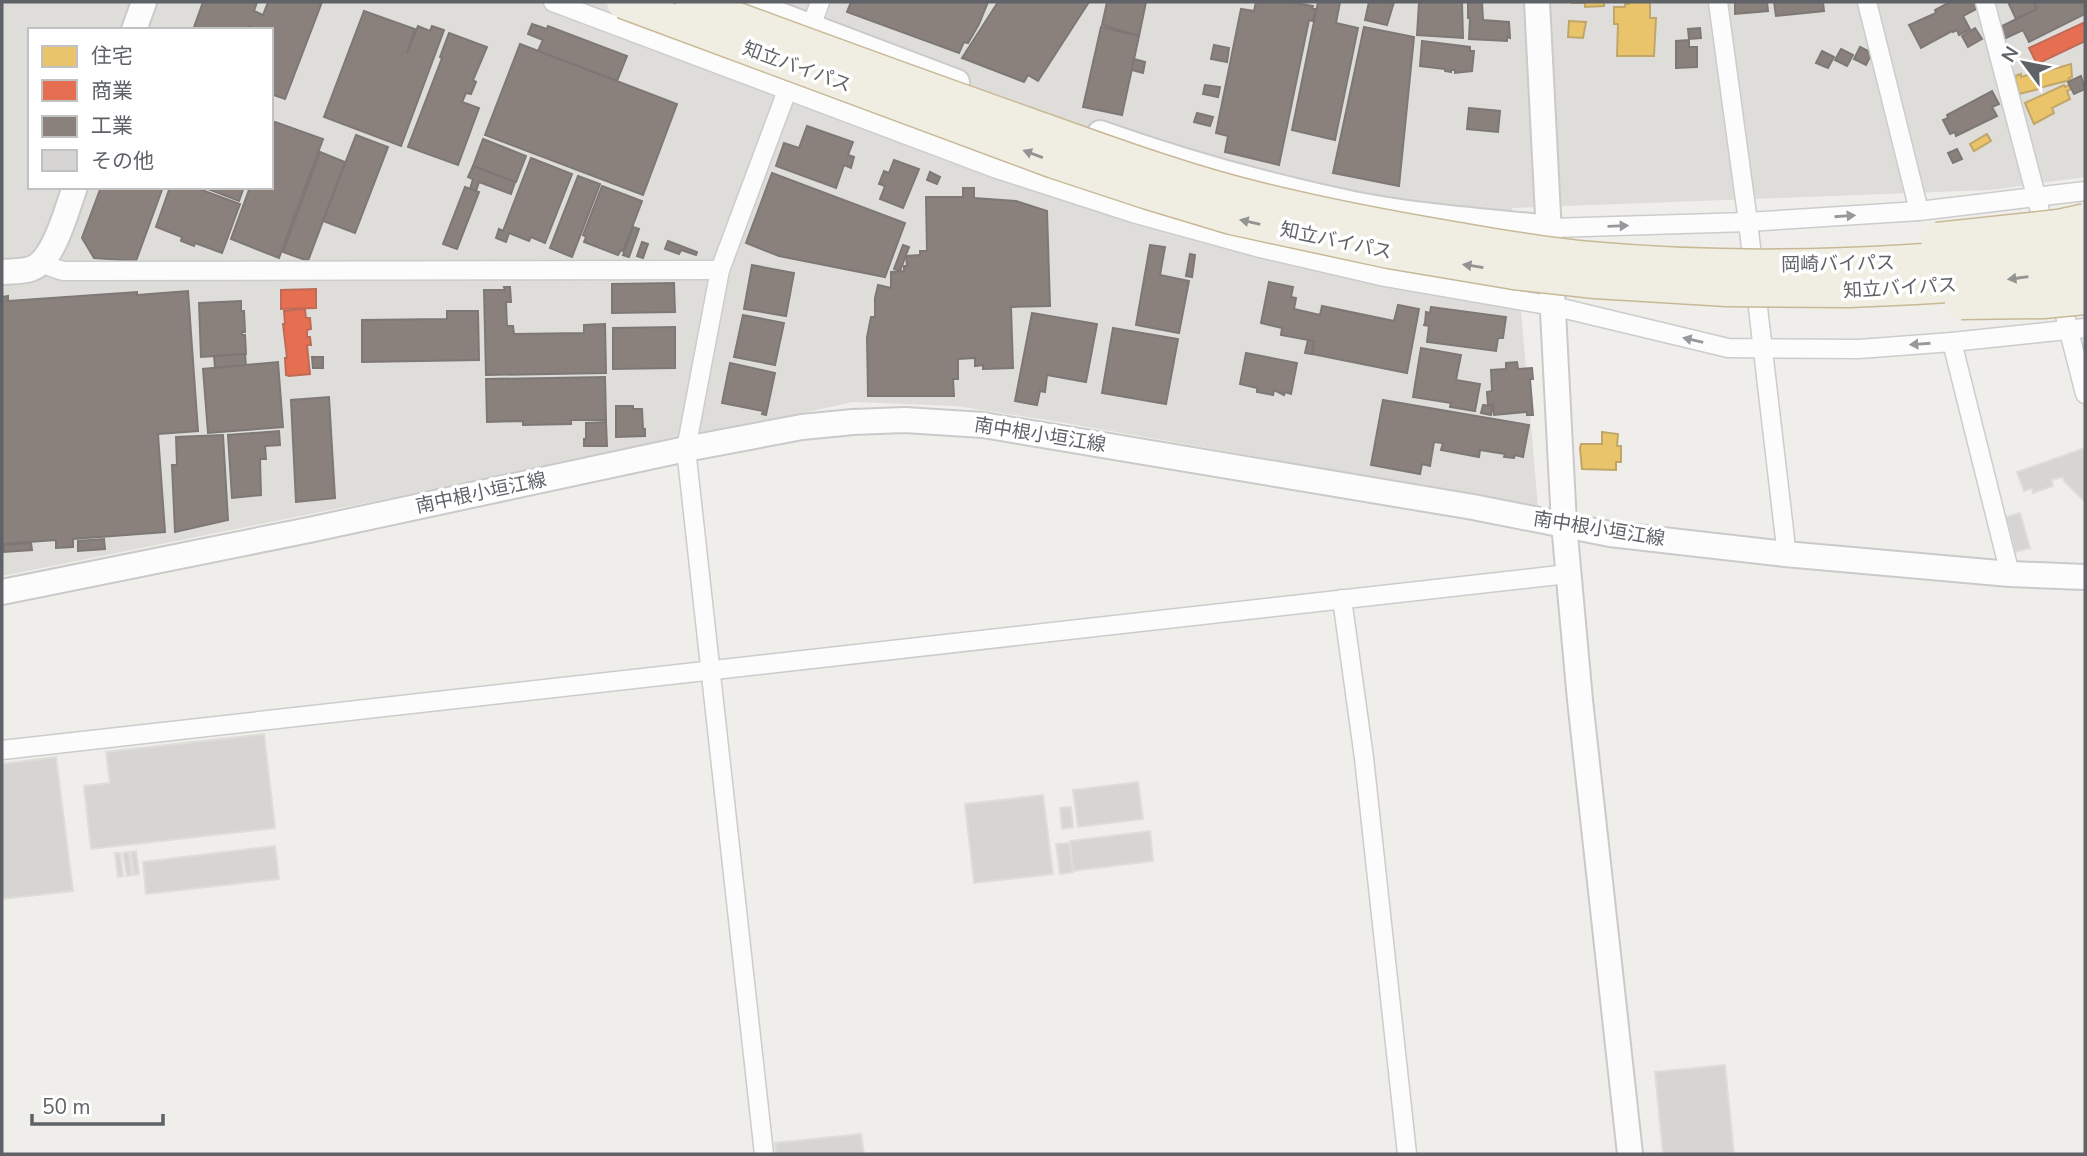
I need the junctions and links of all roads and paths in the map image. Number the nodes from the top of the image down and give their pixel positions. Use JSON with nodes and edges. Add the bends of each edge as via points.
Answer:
{"nodes":[{"id":1,"x":144,"y":2,"type":"edge"},
{"id":2,"x":553,"y":2,"type":"edge"},
{"id":3,"x":622,"y":2,"type":"edge"},
{"id":4,"x":692,"y":2,"type":"edge"},
{"id":5,"x":746,"y":2,"type":"edge"},
{"id":6,"x":820,"y":2,"type":"edge"},
{"id":7,"x":1537,"y":2,"type":"edge"},
{"id":8,"x":1718,"y":2,"type":"edge"},
{"id":9,"x":1867,"y":2,"type":"edge"},
{"id":10,"x":1985,"y":2,"type":"edge"},
{"id":11,"x":812,"y":25,"type":"junction"},
{"id":12,"x":135,"y":28,"type":"edge"},
{"id":13,"x":787,"y":91,"type":"junction"},
{"id":14,"x":74,"y":189,"type":"edge"},
{"id":15,"x":2085,"y":191,"type":"edge"},
{"id":16,"x":2037,"y":198,"type":"junction"},
{"id":17,"x":1919,"y":211,"type":"junction"},
{"id":18,"x":2085,"y":220,"type":"edge"},
{"id":19,"x":1748,"y":222,"type":"junction"},
{"id":20,"x":1550,"y":228,"type":"junction"},
{"id":21,"x":2085,"y":244,"type":"edge"},
{"id":22,"x":1590,"y":258,"type":"junction"},
{"id":23,"x":43,"y":261,"type":"junction"},
{"id":24,"x":720,"y":270,"type":"junction"},
{"id":25,"x":2085,"y":270,"type":"edge"},
{"id":26,"x":2,"y":272,"type":"edge"},
{"id":27,"x":1514,"y":273,"type":"junction"},
{"id":28,"x":2085,"y":298,"type":"edge"},
{"id":29,"x":1553,"y":306,"type":"junction"},
{"id":30,"x":2077,"y":329,"type":"edge"},
{"id":31,"x":1952,"y":342,"type":"junction"},
{"id":32,"x":1763,"y":349,"type":"junction"},
{"id":33,"x":2085,"y":394,"type":"edge"},
{"id":34,"x":686,"y":449,"type":"junction"},
{"id":35,"x":1564,"y":524,"type":"junction"},
{"id":36,"x":1785,"y":554,"type":"junction"},
{"id":37,"x":1568,"y":574,"type":"junction"},
{"id":38,"x":2010,"y":574,"type":"junction"},
{"id":39,"x":2085,"y":577,"type":"edge"},
{"id":40,"x":2,"y":592,"type":"edge"},
{"id":41,"x":1342,"y":598,"type":"junction"},
{"id":42,"x":709,"y":670,"type":"junction"},
{"id":43,"x":2,"y":750,"type":"edge"},
{"id":44,"x":764,"y":1154,"type":"edge"},
{"id":45,"x":1407,"y":1154,"type":"edge"},
{"id":46,"x":1630,"y":1154,"type":"edge"}],
"edges":[{"from":1,"to":12,"type":"street"},
{"from":2,"to":13,"type":"street"},
{"from":27,"to":3,"type":"highway","name":"知立バイパス","one_way":true,"bridge":true,"via":[[1315,237],[1148,193]]},
{"from":4,"to":22,"type":"highway","name":"知立バイパス","bridge":true,"via":[[1004,116],[1234,192],[1397,228]]},
{"from":5,"to":11,"type":"street"},
{"from":6,"to":11,"type":"street"},
{"from":7,"to":20,"type":"street"},
{"from":8,"to":19,"type":"street"},
{"from":9,"to":17,"type":"street"},
{"from":10,"to":16,"type":"street"},
{"from":11,"to":13,"type":"street"},
{"from":11,"to":20,"type":"street","via":[[1010,103],[1244,177],[1354,204]]},
{"from":13,"to":24,"type":"street"},
{"from":13,"to":29,"type":"street","via":[[1133,213],[1385,277]]},
{"from":14,"to":23,"type":"street"},
{"from":15,"to":16,"type":"street"},
{"from":16,"to":17,"type":"street"},
{"from":16,"to":30,"type":"street"},
{"from":19,"to":17,"type":"street","one_way":true},
{"from":18,"to":22,"type":"highway","bridge":true,"via":[[1840,250]]},
{"from":20,"to":19,"type":"street","one_way":true},
{"from":19,"to":32,"type":"street"},
{"from":20,"to":29,"type":"street"},
{"from":21,"to":22,"type":"highway","name":"岡崎バイパス","bridge":true,"via":[[1950,260],[1845,265]]},
{"from":23,"to":24,"type":"street","via":[[63,271]]},
{"from":23,"to":26,"type":"street","via":[[30,269]]},
{"from":24,"to":34,"type":"street"},
{"from":25,"to":27,"type":"highway","name":"知立バイパス","one_way":true,"bridge":true,"via":[[1979,284],[1849,291],[1659,287]]},
{"from":27,"to":28,"type":"highway","bridge":true,"via":[[1660,302],[1806,306]]},
{"from":32,"to":29,"type":"street","one_way":true,"via":[[1728,348]]},
{"from":29,"to":35,"type":"street"},
{"from":30,"to":31,"type":"street"},
{"from":30,"to":33,"type":"street"},
{"from":31,"to":32,"type":"street","one_way":true,"via":[[1859,349]]},
{"from":31,"to":38,"type":"street"},
{"from":32,"to":36,"type":"street"},
{"from":34,"to":35,"type":"street","name":"南中根小垣江線","via":[[827,424],[942,421]]},
{"from":34,"to":40,"type":"street","name":"南中根小垣江線"},
{"from":34,"to":42,"type":"street"},
{"from":35,"to":36,"type":"street","name":"南中根小垣江線","via":[[1610,534]]},
{"from":35,"to":37,"type":"street"},
{"from":36,"to":38,"type":"street","name":"南中根小垣江線"},
{"from":37,"to":41,"type":"street"},
{"from":37,"to":46,"type":"street"},
{"from":38,"to":39,"type":"street","name":"南中根小垣江線"},
{"from":41,"to":42,"type":"street"},
{"from":41,"to":45,"type":"street"},
{"from":42,"to":43,"type":"street"},
{"from":42,"to":44,"type":"street"}]}
